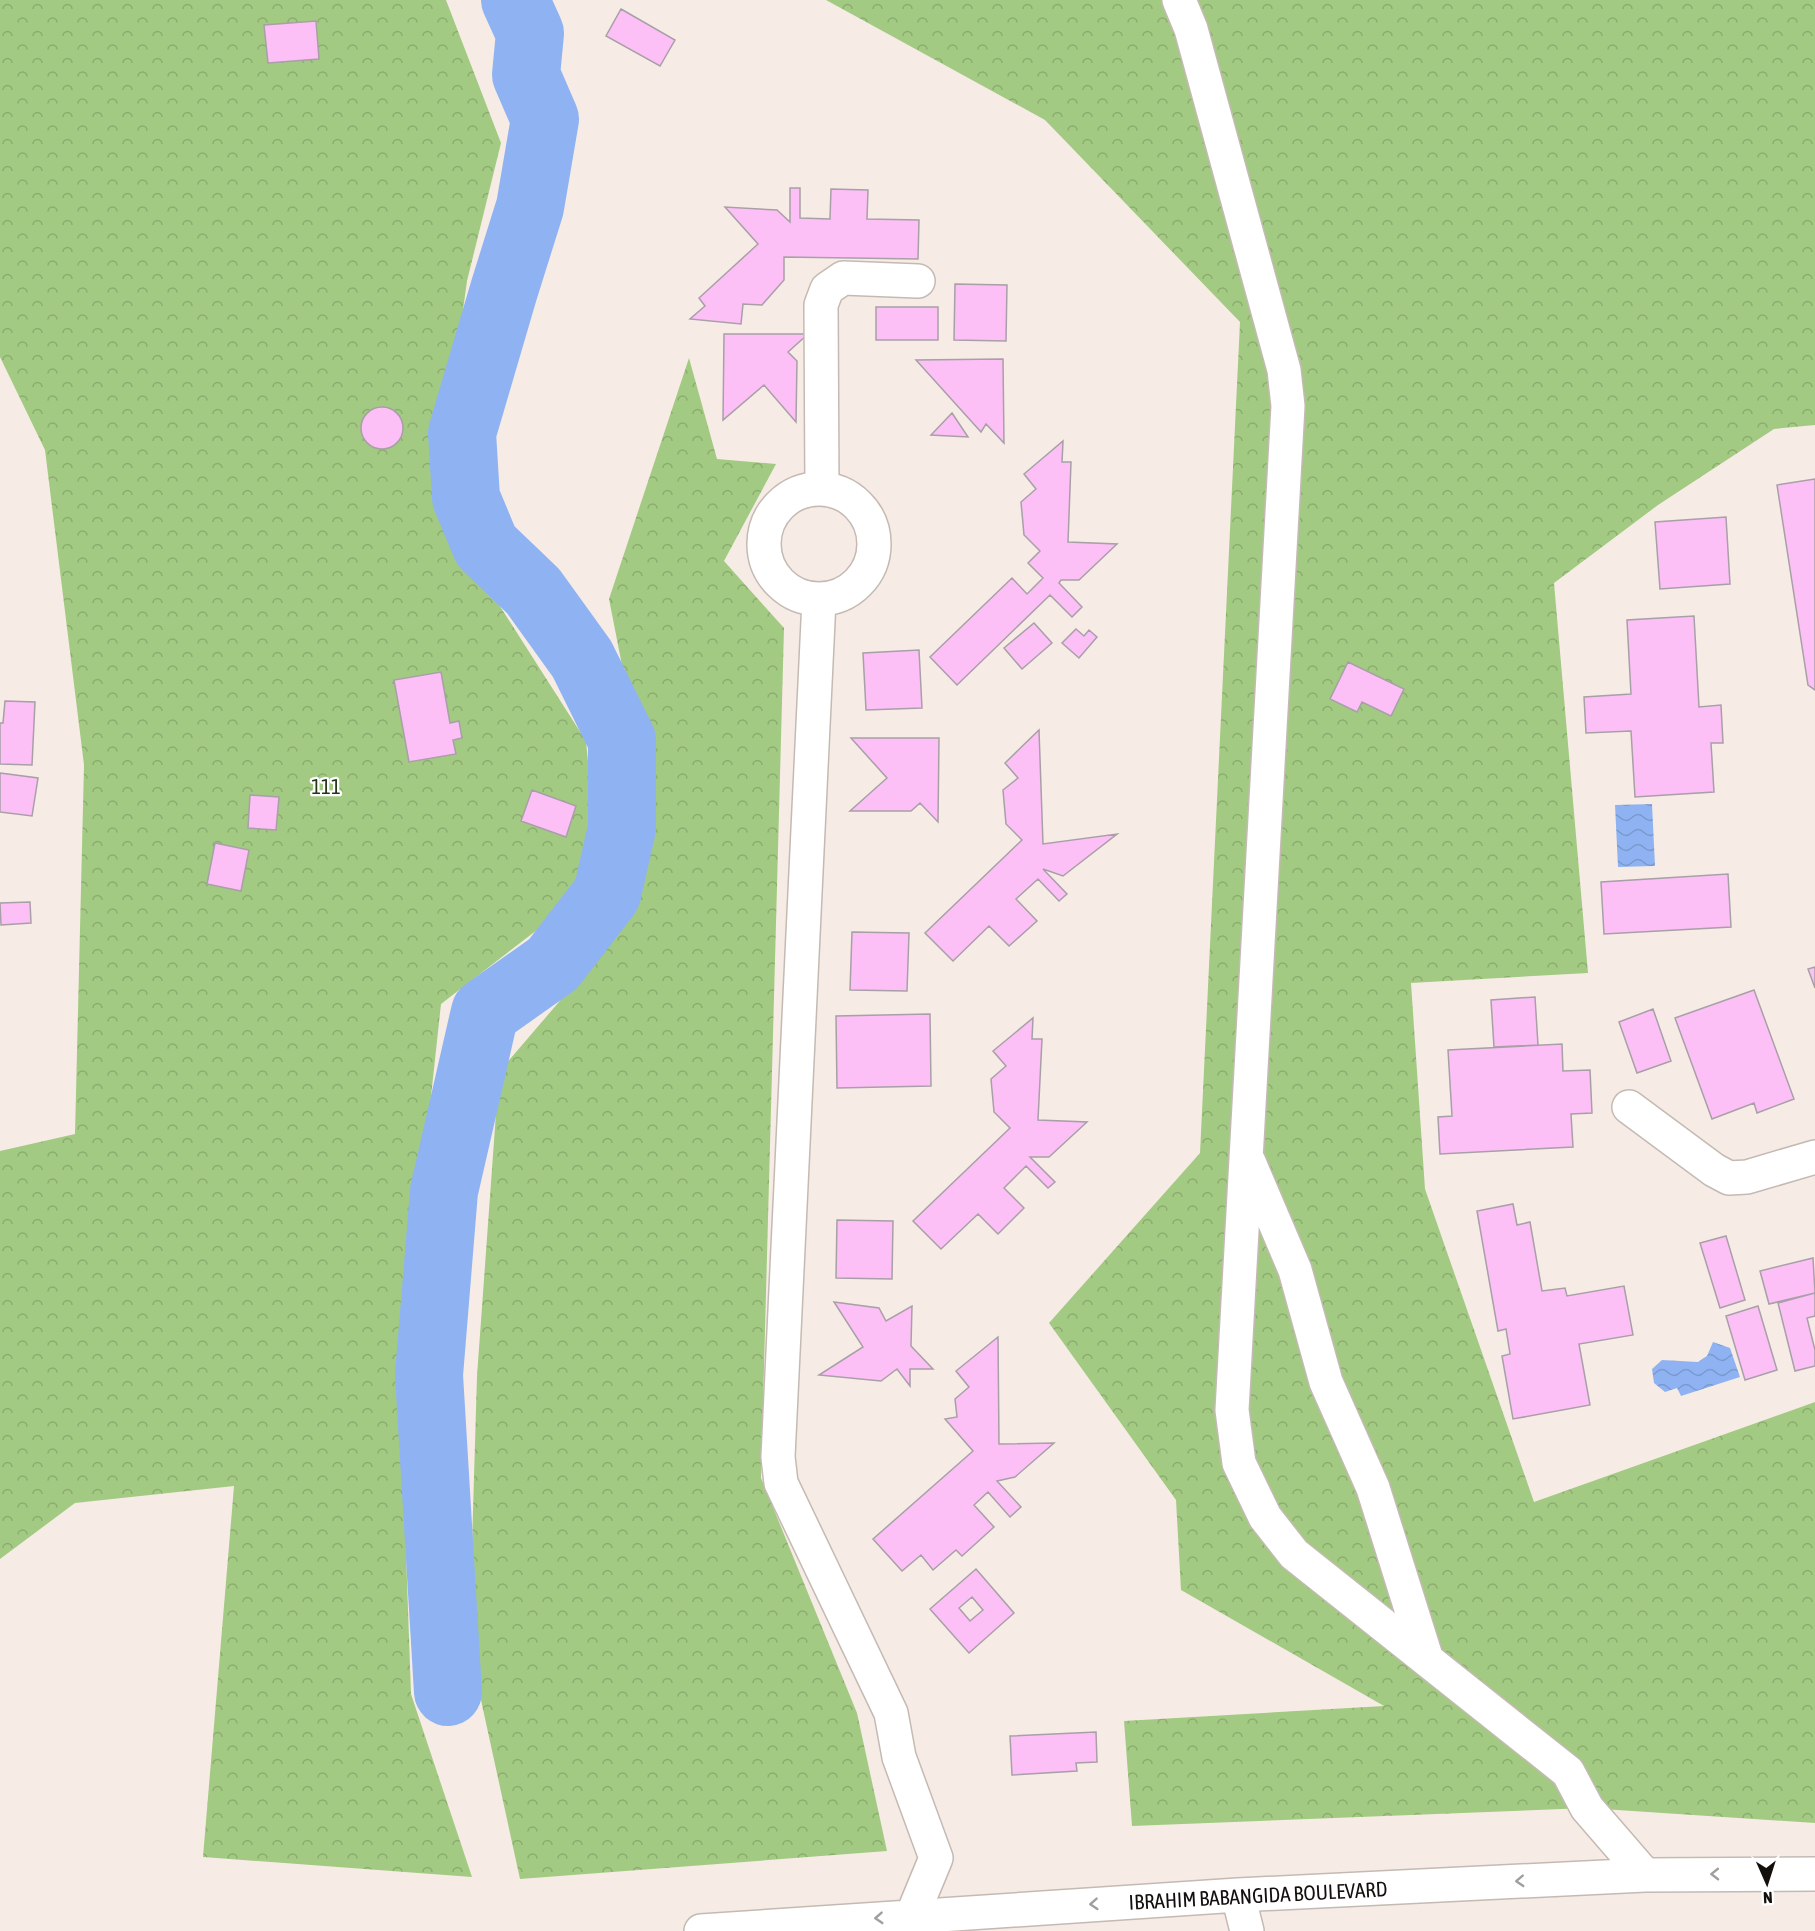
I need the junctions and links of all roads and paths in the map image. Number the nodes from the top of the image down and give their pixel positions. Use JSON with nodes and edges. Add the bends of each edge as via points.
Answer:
{"nodes":[{"id":1,"x":1179,"y":0,"type":"edge"},
{"id":2,"x":918,"y":281,"type":"dead end"},
{"id":3,"x":822,"y":489,"type":"junction"},
{"id":4,"x":819,"y":600,"type":"junction"},
{"id":5,"x":1629,"y":1107,"type":"dead end"},
{"id":6,"x":1246,"y":1155,"type":"junction"},
{"id":7,"x":1815,"y":1157,"type":"edge"},
{"id":8,"x":1427,"y":1660,"type":"junction"},
{"id":9,"x":1815,"y":1874,"type":"edge"},
{"id":10,"x":1645,"y":1875,"type":"junction"},
{"id":11,"x":1238,"y":1895,"type":"junction"},
{"id":12,"x":912,"y":1916,"type":"junction"},
{"id":13,"x":701,"y":1931,"type":"edge"},
{"id":14,"x":1247,"y":1931,"type":"edge"}],
"edges":[{"from":1,"to":6,"type":"street","via":[[1191,28],[1284,370],[1288,406]]},
{"from":2,"to":3,"type":"street","via":[[843,278],[827,289],[821,305]]},
{"from":3,"to":4,"type":"street","via":[[841,493],[857,503],[874,536],[874,555],[867,573],[855,587]]},
{"from":3,"to":4,"type":"street","via":[[788,498],[766,525],[763,543],[766,560],[786,589]]},
{"from":4,"to":12,"type":"street","via":[[778,1456],[782,1483],[891,1713],[898,1757],[936,1858]]},
{"from":5,"to":7,"type":"street","via":[[1730,1178],[1747,1177]]},
{"from":6,"to":8,"type":"street","via":[[1295,1270],[1326,1382],[1373,1488]]},
{"from":6,"to":8,"type":"street","via":[[1232,1410],[1239,1463],[1265,1517],[1294,1554]]},
{"from":8,"to":10,"type":"street","via":[[1568,1772],[1587,1808]]},
{"from":9,"to":10,"type":"street","name":"IBRAHIM BABANGIDA BOULEVARD","one_way":true},
{"from":10,"to":11,"type":"street","name":"IBRAHIM BABANGIDA BOULEVARD","one_way":true},
{"from":11,"to":12,"type":"street","name":"IBRAHIM BABANGIDA BOULEVARD","one_way":true},
{"from":11,"to":14,"type":"street"},
{"from":12,"to":13,"type":"street","name":"IBRAHIM BABANGIDA BOULEVARD","one_way":true}]}
